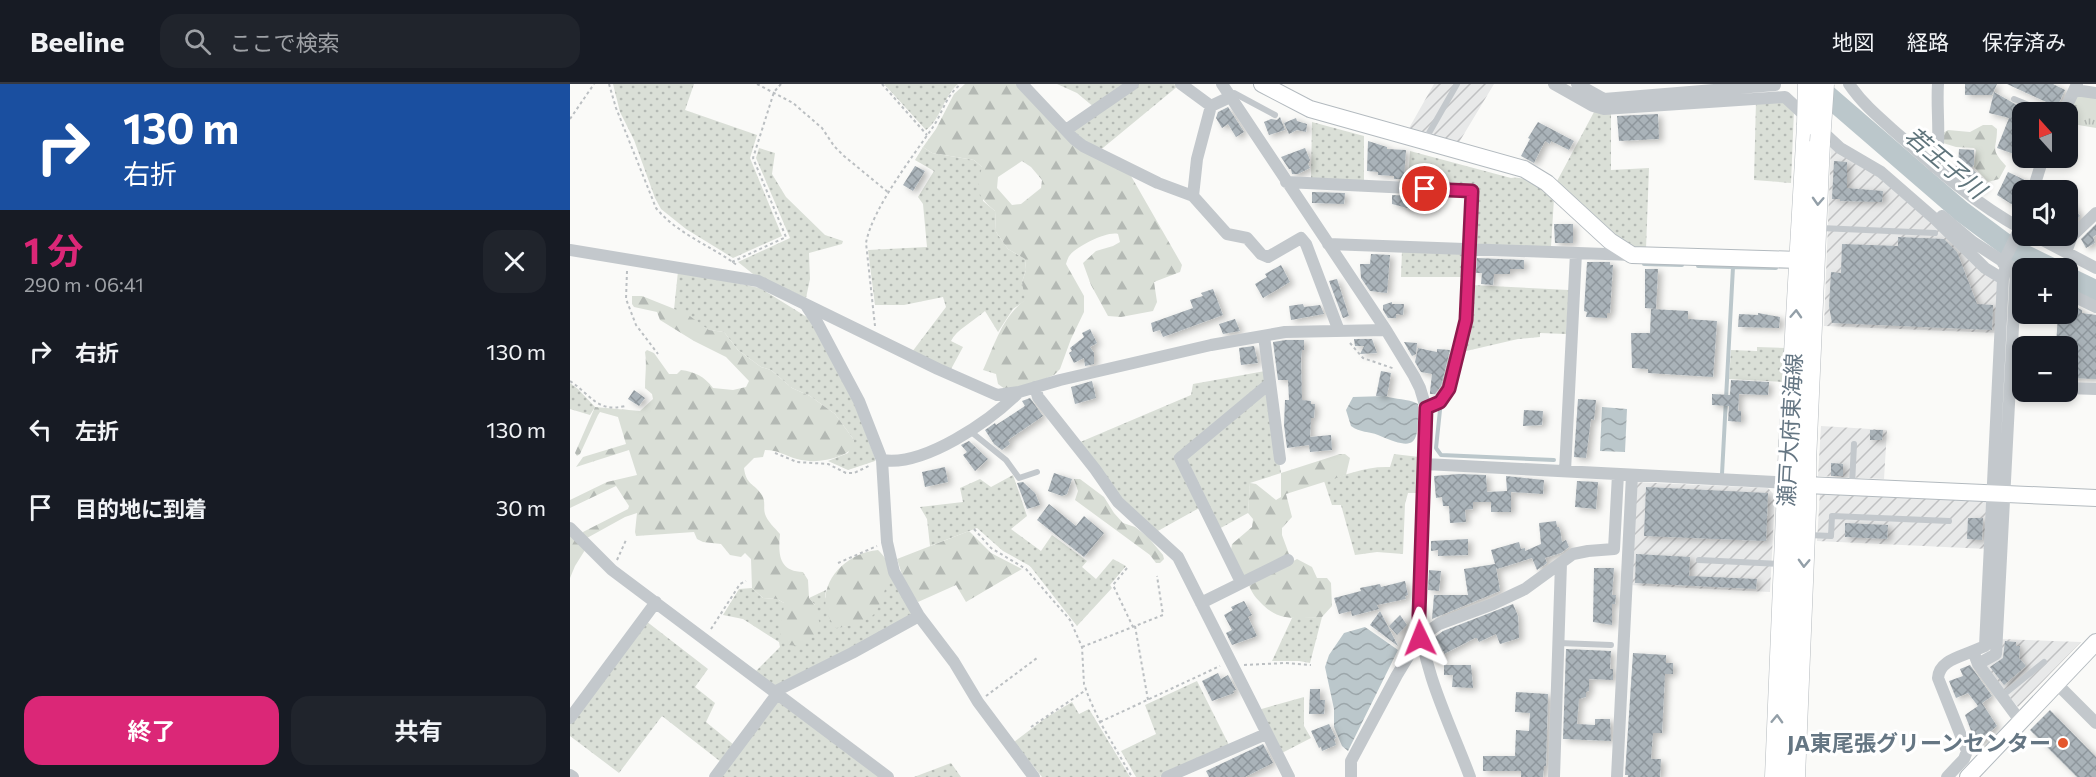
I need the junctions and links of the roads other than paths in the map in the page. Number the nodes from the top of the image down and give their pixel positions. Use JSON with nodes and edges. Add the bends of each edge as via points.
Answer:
{"nodes":[{"id":1,"x":1022,"y":84,"type":"edge"},
{"id":2,"x":1132,"y":84,"type":"edge"},
{"id":3,"x":1181,"y":84,"type":"edge"},
{"id":4,"x":1222,"y":84,"type":"edge"},
{"id":5,"x":1262,"y":84,"type":"edge"},
{"id":6,"x":1457,"y":84,"type":"edge"},
{"id":7,"x":1554,"y":84,"type":"edge"},
{"id":8,"x":1577,"y":84,"type":"edge"},
{"id":9,"x":1808,"y":84,"type":"edge"},
{"id":10,"x":1824,"y":84,"type":"edge"},
{"id":11,"x":1849,"y":84,"type":"edge"},
{"id":12,"x":1938,"y":84,"type":"edge"},
{"id":13,"x":1774,"y":85,"type":"edge"},
{"id":14,"x":2076,"y":87,"type":"edge"},
{"id":15,"x":2096,"y":93,"type":"edge"},
{"id":16,"x":1230,"y":97,"type":"junction"},
{"id":17,"x":1785,"y":97,"type":"junction"},
{"id":18,"x":2014,"y":99,"type":"dead end"},
{"id":19,"x":2021,"y":102,"type":"edge"},
{"id":20,"x":2069,"y":102,"type":"edge"},
{"id":21,"x":1210,"y":106,"type":"junction"},
{"id":22,"x":1275,"y":115,"type":"dead end"},
{"id":23,"x":1066,"y":130,"type":"junction"},
{"id":24,"x":1425,"y":140,"type":"junction"},
{"id":25,"x":1934,"y":167,"type":"junction"},
{"id":26,"x":1881,"y":172,"type":"junction"},
{"id":27,"x":1286,"y":182,"type":"junction"},
{"id":28,"x":1193,"y":196,"type":"junction"},
{"id":29,"x":2096,"y":213,"type":"edge"},
{"id":30,"x":2012,"y":222,"type":"edge"},
{"id":31,"x":1817,"y":228,"type":"junction"},
{"id":32,"x":1935,"y":233,"type":"dead end"},
{"id":33,"x":1328,"y":244,"type":"junction"},
{"id":34,"x":2054,"y":246,"type":"edge"},
{"id":35,"x":1469,"y":249,"type":"junction"},
{"id":36,"x":570,"y":250,"type":"edge"},
{"id":37,"x":2066,"y":252,"type":"junction"},
{"id":38,"x":1576,"y":253,"type":"junction"},
{"id":39,"x":1632,"y":255,"type":"junction"},
{"id":40,"x":1799,"y":260,"type":"junction"},
{"id":41,"x":2012,"y":267,"type":"edge"},
{"id":42,"x":2096,"y":268,"type":"edge"},
{"id":43,"x":2003,"y":279,"type":"junction"},
{"id":44,"x":2078,"y":298,"type":"edge"},
{"id":45,"x":806,"y":306,"type":"junction"},
{"id":46,"x":2096,"y":307,"type":"edge"},
{"id":47,"x":1386,"y":330,"type":"junction"},
{"id":48,"x":1340,"y":331,"type":"junction"},
{"id":49,"x":1263,"y":336,"type":"junction"},
{"id":50,"x":1269,"y":384,"type":"junction"},
{"id":51,"x":1035,"y":387,"type":"junction"},
{"id":52,"x":2078,"y":388,"type":"edge"},
{"id":53,"x":2096,"y":389,"type":"edge"},
{"id":54,"x":1019,"y":392,"type":"junction"},
{"id":55,"x":2013,"y":402,"type":"edge"},
{"id":56,"x":1426,"y":408,"type":"junction"},
{"id":57,"x":970,"y":431,"type":"junction"},
{"id":58,"x":1854,"y":444,"type":"dead end"},
{"id":59,"x":1280,"y":459,"type":"dead end"},
{"id":60,"x":882,"y":460,"type":"junction"},
{"id":61,"x":1425,"y":464,"type":"junction"},
{"id":62,"x":1565,"y":471,"type":"junction"},
{"id":63,"x":1037,"y":472,"type":"dead end"},
{"id":64,"x":1618,"y":474,"type":"junction"},
{"id":65,"x":1632,"y":475,"type":"junction"},
{"id":66,"x":1796,"y":484,"type":"junction"},
{"id":67,"x":1852,"y":488,"type":"junction"},
{"id":68,"x":1999,"y":494,"type":"junction"},
{"id":69,"x":2096,"y":498,"type":"edge"},
{"id":70,"x":1949,"y":521,"type":"dead end"},
{"id":71,"x":570,"y":528,"type":"edge"},
{"id":72,"x":1805,"y":535,"type":"junction"},
{"id":73,"x":1288,"y":560,"type":"dead end"},
{"id":74,"x":1699,"y":560,"type":"dead end"},
{"id":75,"x":1561,"y":563,"type":"junction"},
{"id":76,"x":1784,"y":564,"type":"junction"},
{"id":77,"x":1241,"y":582,"type":"junction"},
{"id":78,"x":656,"y":602,"type":"junction"},
{"id":79,"x":1201,"y":603,"type":"junction"},
{"id":80,"x":919,"y":616,"type":"junction"},
{"id":81,"x":1420,"y":638,"type":"junction"},
{"id":82,"x":2096,"y":642,"type":"edge"},
{"id":83,"x":1559,"y":643,"type":"junction"},
{"id":84,"x":1611,"y":645,"type":"dead end"},
{"id":85,"x":1973,"y":651,"type":"junction"},
{"id":86,"x":2044,"y":662,"type":"dead end"},
{"id":87,"x":1978,"y":664,"type":"junction"},
{"id":88,"x":2057,"y":684,"type":"junction"},
{"id":89,"x":776,"y":693,"type":"junction"},
{"id":90,"x":2002,"y":696,"type":"junction"},
{"id":91,"x":570,"y":718,"type":"edge"},
{"id":92,"x":2021,"y":722,"type":"junction"},
{"id":93,"x":2096,"y":723,"type":"edge"},
{"id":94,"x":1266,"y":734,"type":"junction"},
{"id":95,"x":715,"y":777,"type":"edge"},
{"id":96,"x":888,"y":777,"type":"edge"},
{"id":97,"x":1034,"y":777,"type":"edge"},
{"id":98,"x":1167,"y":777,"type":"edge"},
{"id":99,"x":1289,"y":777,"type":"edge"},
{"id":100,"x":1351,"y":777,"type":"edge"},
{"id":101,"x":1470,"y":777,"type":"edge"},
{"id":102,"x":1554,"y":777,"type":"edge"},
{"id":103,"x":1617,"y":777,"type":"edge"},
{"id":104,"x":1775,"y":777,"type":"edge"},
{"id":105,"x":1795,"y":777,"type":"edge"},
{"id":106,"x":1947,"y":777,"type":"edge"},
{"id":107,"x":1968,"y":777,"type":"edge"}],
"edges":[{"from":1,"to":23,"type":"street"},
{"from":2,"to":23,"type":"street"},
{"from":3,"to":21,"type":"street"},
{"from":4,"to":16,"type":"street"},
{"from":5,"to":24,"type":"street","via":[[1310,109]]},
{"from":6,"to":24,"type":"lane"},
{"from":7,"to":17,"type":"street","via":[[1604,109]]},
{"from":8,"to":13,"type":"street","via":[[1604,99]]},
{"from":9,"to":40,"type":"main road","name":"瀬戸大府東海線","bridge":true},
{"from":10,"to":31,"type":"main road","name":"瀬戸大府東海線","one_way":true,"bridge":true},
{"from":11,"to":25,"type":"street","via":[[1859,99]]},
{"from":12,"to":25,"type":"street","via":[[1939,150]]},
{"from":13,"to":17,"type":"street"},
{"from":14,"to":15,"type":"street"},
{"from":14,"to":20,"type":"street"},
{"from":16,"to":21,"type":"street"},
{"from":16,"to":22,"type":"lane","via":[[1234,93]]},
{"from":16,"to":27,"type":"street"},
{"from":17,"to":26,"type":"street","via":[[1840,148]]},
{"from":18,"to":19,"type":"lane"},
{"from":21,"to":28,"type":"street"},
{"from":23,"to":28,"type":"street","via":[[1099,155]]},
{"from":24,"to":39,"type":"street","via":[[1537,176],[1610,241]]},
{"from":25,"to":30,"type":"street","via":[[1995,214]]},
{"from":26,"to":41,"type":"street","via":[[1896,176],[1973,242]]},
{"from":26,"to":43,"type":"street","via":[[1985,268]]},
{"from":27,"to":33,"type":"street"},
{"from":27,"to":35,"type":"street","via":[[1472,191]]},
{"from":28,"to":48,"type":"street","via":[[1227,234],[1247,238],[1268,257],[1301,238]]},
{"from":29,"to":37,"type":"street","via":[[2072,236]]},
{"from":31,"to":32,"type":"lane"},
{"from":31,"to":66,"type":"main road","name":"瀬戸大府東海線"},
{"from":33,"to":35,"type":"street"},
{"from":33,"to":47,"type":"street"},
{"from":34,"to":37,"type":"street"},
{"from":35,"to":38,"type":"street"},
{"from":35,"to":56,"type":"street","via":[[1466,320],[1454,376],[1440,402]]},
{"from":36,"to":45,"type":"street","via":[[758,281]]},
{"from":37,"to":42,"type":"street"},
{"from":38,"to":39,"type":"street"},
{"from":38,"to":62,"type":"street"},
{"from":39,"to":40,"type":"street"},
{"from":66,"to":40,"type":"main road","name":"瀬戸大府東海線","one_way":true},
{"from":41,"to":43,"type":"street"},
{"from":43,"to":68,"type":"street"},
{"from":44,"to":46,"type":"street"},
{"from":45,"to":54,"type":"street","via":[[997,395]]},
{"from":45,"to":60,"type":"street","via":[[859,401]]},
{"from":47,"to":48,"type":"street"},
{"from":47,"to":56,"type":"street","via":[[1414,376]]},
{"from":48,"to":49,"type":"street"},
{"from":49,"to":50,"type":"street"},
{"from":49,"to":51,"type":"street"},
{"from":50,"to":59,"type":"street"},
{"from":50,"to":77,"type":"street","via":[[1180,458]]},
{"from":51,"to":54,"type":"street"},
{"from":51,"to":79,"type":"street","via":[[1038,397],[1118,502],[1178,557]]},
{"from":52,"to":53,"type":"street"},
{"from":54,"to":57,"type":"street"},
{"from":55,"to":68,"type":"street"},
{"from":56,"to":61,"type":"street"},
{"from":57,"to":60,"type":"street","via":[[917,456],[891,462]]},
{"from":57,"to":63,"type":"lane","via":[[1006,460],[1019,478]]},
{"from":58,"to":67,"type":"lane"},
{"from":60,"to":80,"type":"street","via":[[887,542],[894,572]]},
{"from":61,"to":62,"type":"street"},
{"from":61,"to":81,"type":"street"},
{"from":62,"to":64,"type":"street"},
{"from":64,"to":65,"type":"street"},
{"from":64,"to":75,"type":"street","via":[[1614,549],[1588,551]]},
{"from":65,"to":66,"type":"street"},
{"from":65,"to":103,"type":"street"},
{"from":66,"to":67,"type":"street"},
{"from":66,"to":72,"type":"main road","name":"瀬戸大府東海線"},
{"from":66,"to":76,"type":"main road","name":"瀬戸大府東海線"},
{"from":67,"to":68,"type":"street"},
{"from":68,"to":69,"type":"street"},
{"from":68,"to":85,"type":"street","via":[[1985,646]]},
{"from":68,"to":87,"type":"street","via":[[1996,654]]},
{"from":70,"to":72,"type":"lane","via":[[1832,516],[1831,536]]},
{"from":71,"to":78,"type":"street","via":[[612,570]]},
{"from":72,"to":105,"type":"main road","name":"瀬戸大府東海線","one_way":true},
{"from":73,"to":77,"type":"street"},
{"from":74,"to":76,"type":"lane"},
{"from":75,"to":81,"type":"street","via":[[1525,589],[1439,624]]},
{"from":75,"to":83,"type":"street"},
{"from":104,"to":76,"type":"main road","name":"瀬戸大府東海線","one_way":true},
{"from":77,"to":79,"type":"street"},
{"from":78,"to":89,"type":"street"},
{"from":78,"to":91,"type":"street"},
{"from":79,"to":94,"type":"street"},
{"from":80,"to":89,"type":"street"},
{"from":80,"to":97,"type":"street"},
{"from":81,"to":100,"type":"street","via":[[1350,761]]},
{"from":81,"to":101,"type":"street"},
{"from":82,"to":88,"type":"street"},
{"from":83,"to":84,"type":"lane"},
{"from":83,"to":102,"type":"street"},
{"from":85,"to":87,"type":"street"},
{"from":85,"to":106,"type":"street","via":[[1942,666],[1938,674],[1967,751]]},
{"from":86,"to":90,"type":"lane"},
{"from":87,"to":90,"type":"street"},
{"from":88,"to":92,"type":"street"},
{"from":88,"to":93,"type":"street"},
{"from":89,"to":95,"type":"street"},
{"from":89,"to":96,"type":"street"},
{"from":90,"to":92,"type":"street"},
{"from":92,"to":107,"type":"street"},
{"from":94,"to":98,"type":"street"},
{"from":94,"to":99,"type":"street"}]}
